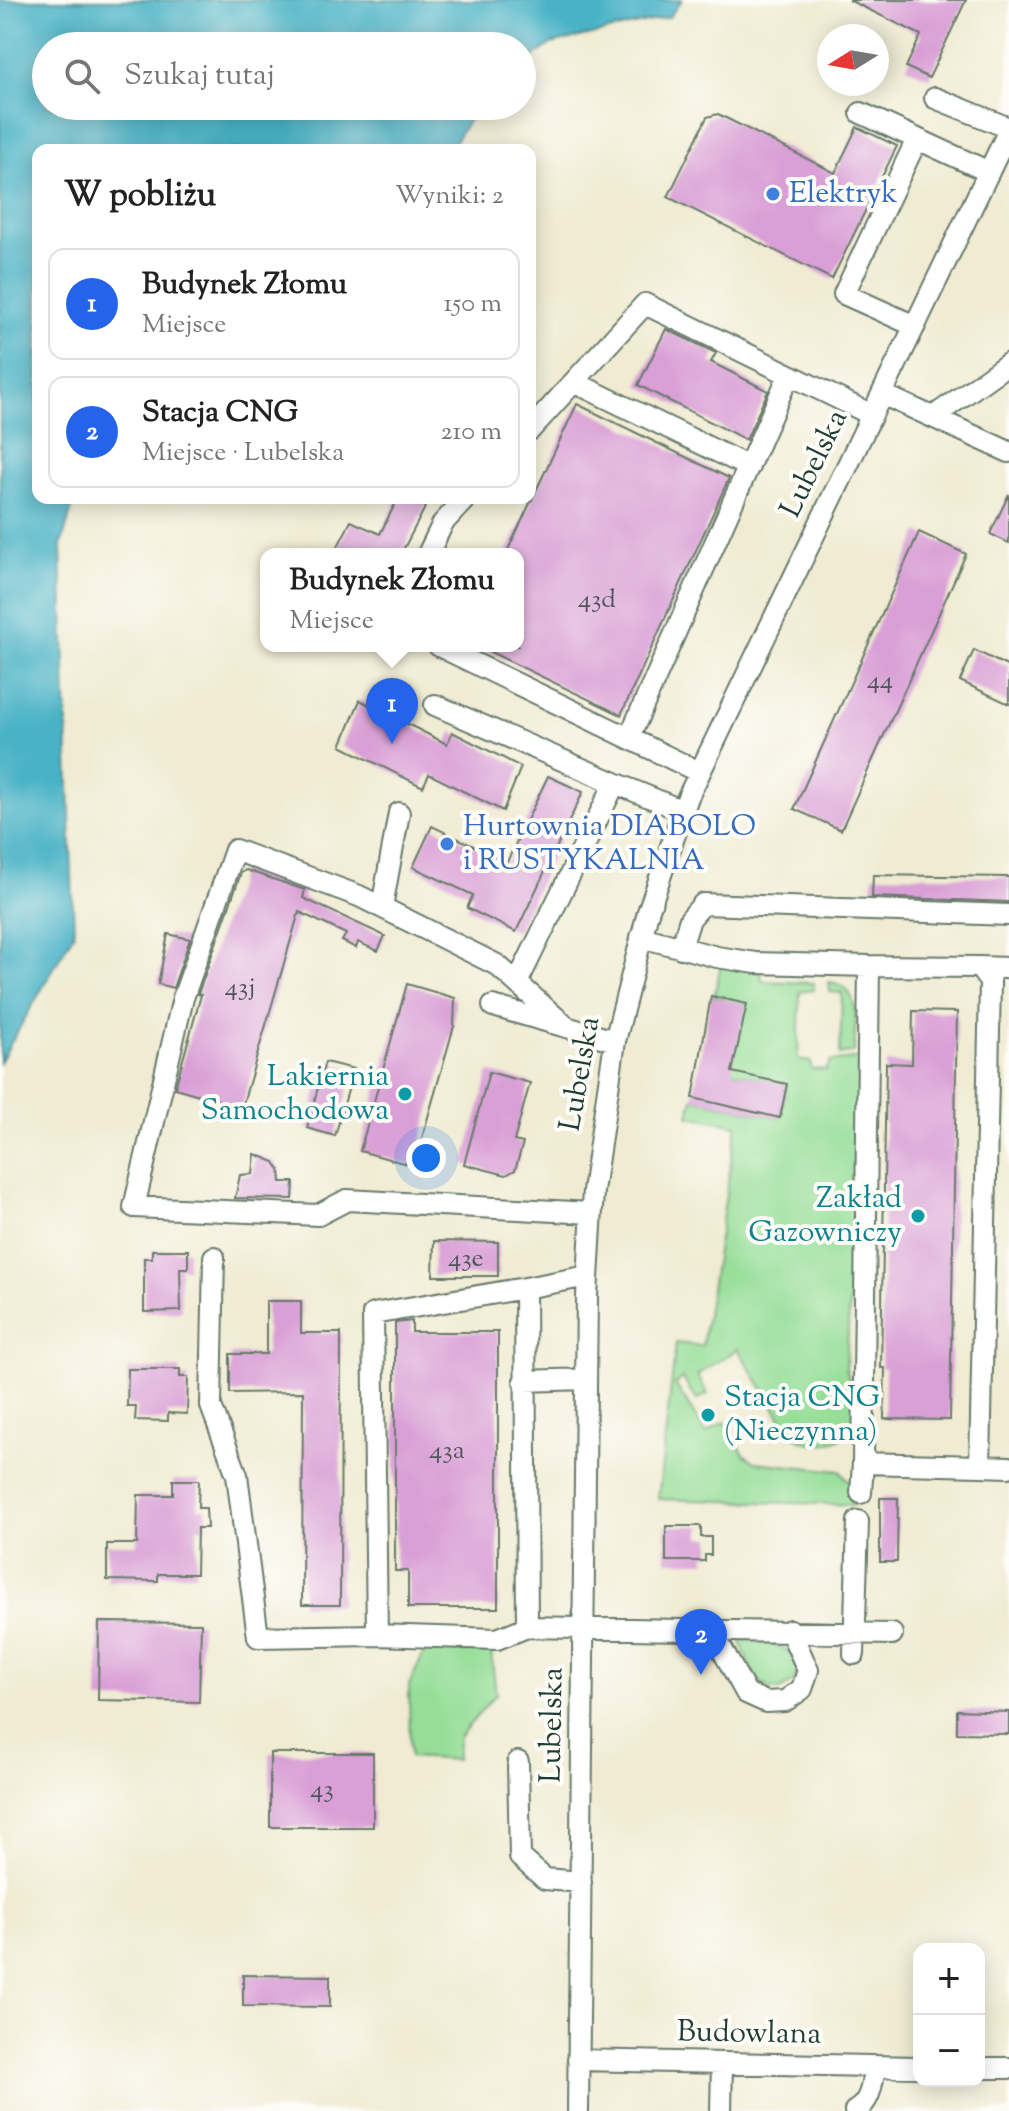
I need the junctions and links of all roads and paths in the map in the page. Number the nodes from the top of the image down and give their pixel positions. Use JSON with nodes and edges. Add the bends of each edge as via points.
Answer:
{"nodes":[{"id":1,"x":935,"y":98,"type":"dead end"},
{"id":2,"x":861,"y":113,"type":"dead end"},
{"id":3,"x":1009,"y":129,"type":"edge"},
{"id":4,"x":917,"y":139,"type":"junction"},
{"id":5,"x":989,"y":172,"type":"junction"},
{"id":6,"x":915,"y":326,"type":"junction"},
{"id":7,"x":1009,"y":363,"type":"edge"},
{"id":8,"x":788,"y":377,"type":"junction"},
{"id":9,"x":574,"y":382,"type":"junction"},
{"id":10,"x":882,"y":394,"type":"junction"},
{"id":11,"x":872,"y":415,"type":"junction"},
{"id":12,"x":933,"y":417,"type":"junction"},
{"id":13,"x":536,"y":423,"type":"edge"},
{"id":14,"x":1009,"y":452,"type":"edge"},
{"id":15,"x":749,"y":467,"type":"junction"},
{"id":16,"x":460,"y":504,"type":"edge"},
{"id":17,"x":431,"y":548,"type":"edge"},
{"id":18,"x":451,"y":652,"type":"edge"},
{"id":19,"x":435,"y":705,"type":"dead end"},
{"id":20,"x":629,"y":738,"type":"junction"},
{"id":21,"x":699,"y":772,"type":"junction"},
{"id":22,"x":615,"y":783,"type":"junction"},
{"id":23,"x":683,"y":811,"type":"junction"},
{"id":24,"x":399,"y":813,"type":"dead end"},
{"id":25,"x":382,"y":907,"type":"junction"},
{"id":26,"x":1009,"y":915,"type":"edge"},
{"id":27,"x":641,"y":937,"type":"junction"},
{"id":28,"x":681,"y":948,"type":"junction"},
{"id":29,"x":869,"y":966,"type":"junction"},
{"id":30,"x":979,"y":967,"type":"junction"},
{"id":31,"x":1009,"y":968,"type":"edge"},
{"id":32,"x":518,"y":981,"type":"junction"},
{"id":33,"x":493,"y":1006,"type":"dead end"},
{"id":34,"x":563,"y":1024,"type":"junction"},
{"id":35,"x":615,"y":1041,"type":"junction"},
{"id":36,"x":591,"y":1213,"type":"junction"},
{"id":37,"x":214,"y":1257,"type":"dead end"},
{"id":38,"x":588,"y":1276,"type":"junction"},
{"id":39,"x":525,"y":1288,"type":"junction"},
{"id":40,"x":586,"y":1379,"type":"junction"},
{"id":41,"x":524,"y":1381,"type":"junction"},
{"id":42,"x":863,"y":1463,"type":"junction"},
{"id":43,"x":980,"y":1466,"type":"junction"},
{"id":44,"x":1009,"y":1467,"type":"edge"},
{"id":45,"x":861,"y":1493,"type":"dead end"},
{"id":46,"x":858,"y":1521,"type":"dead end"},
{"id":47,"x":527,"y":1627,"type":"junction"},
{"id":48,"x":585,"y":1628,"type":"junction"},
{"id":49,"x":711,"y":1629,"type":"junction"},
{"id":50,"x":790,"y":1630,"type":"junction"},
{"id":51,"x":856,"y":1631,"type":"junction"},
{"id":52,"x":892,"y":1634,"type":"dead end"},
{"id":53,"x":377,"y":1635,"type":"junction"},
{"id":54,"x":854,"y":1654,"type":"dead end"},
{"id":55,"x":518,"y":1762,"type":"dead end"},
{"id":56,"x":581,"y":1882,"type":"junction"},
{"id":57,"x":578,"y":2060,"type":"junction"},
{"id":58,"x":722,"y":2063,"type":"junction"},
{"id":59,"x":875,"y":2067,"type":"junction"},
{"id":60,"x":913,"y":2067,"type":"edge"},
{"id":61,"x":985,"y":2068,"type":"edge"},
{"id":62,"x":1009,"y":2068,"type":"edge"},
{"id":63,"x":578,"y":2111,"type":"edge"},
{"id":64,"x":721,"y":2111,"type":"edge"},
{"id":65,"x":855,"y":2111,"type":"edge"}],
"edges":[{"from":1,"to":3,"type":"street"},
{"from":2,"to":4,"type":"street"},
{"from":3,"to":5,"type":"street","name":"Lubelska"},
{"from":4,"to":5,"type":"street"},
{"from":4,"to":6,"type":"street","via":[[844,294]]},
{"from":5,"to":6,"type":"street","name":"Lubelska"},
{"from":6,"to":10,"type":"street","name":"Lubelska"},
{"from":7,"to":12,"type":"street"},
{"from":8,"to":9,"type":"street","via":[[645,304]]},
{"from":8,"to":11,"type":"street"},
{"from":8,"to":15,"type":"street"},
{"from":9,"to":13,"type":"street"},
{"from":9,"to":15,"type":"street"},
{"from":10,"to":11,"type":"street","name":"Lubelska"},
{"from":10,"to":12,"type":"street"},
{"from":11,"to":21,"type":"street","name":"Lubelska"},
{"from":12,"to":14,"type":"street"},
{"from":15,"to":20,"type":"street"},
{"from":16,"to":17,"type":"street"},
{"from":18,"to":20,"type":"street"},
{"from":19,"to":22,"type":"street"},
{"from":20,"to":21,"type":"street"},
{"from":21,"to":23,"type":"street","name":"Lubelska"},
{"from":22,"to":23,"type":"street"},
{"from":22,"to":32,"type":"street"},
{"from":23,"to":27,"type":"street","name":"Lubelska"},
{"from":24,"to":25,"type":"street"},
{"from":25,"to":32,"type":"street","via":[[497,965]]},
{"from":25,"to":36,"type":"street","via":[[235,850],[183,998],[134,1207],[318,1215],[347,1200]]},
{"from":26,"to":28,"type":"street","via":[[703,904],[690,919]]},
{"from":27,"to":28,"type":"street"},
{"from":27,"to":35,"type":"street","name":"Lubelska"},
{"from":28,"to":29,"type":"street","via":[[756,963]]},
{"from":29,"to":30,"type":"street"},
{"from":29,"to":42,"type":"street"},
{"from":30,"to":31,"type":"street"},
{"from":30,"to":43,"type":"street","via":[[992,996]]},
{"from":32,"to":34,"type":"street"},
{"from":33,"to":34,"type":"street"},
{"from":34,"to":35,"type":"street"},
{"from":35,"to":36,"type":"street","name":"Lubelska"},
{"from":36,"to":38,"type":"street","name":"Lubelska"},
{"from":37,"to":53,"type":"street","via":[[211,1406],[237,1475],[258,1637]]},
{"from":38,"to":39,"type":"street"},
{"from":38,"to":40,"type":"street","name":"Lubelska"},
{"from":39,"to":41,"type":"street"},
{"from":39,"to":53,"type":"street","via":[[373,1314]]},
{"from":40,"to":41,"type":"street"},
{"from":40,"to":48,"type":"street","name":"Lubelska"},
{"from":41,"to":47,"type":"street"},
{"from":42,"to":43,"type":"street"},
{"from":42,"to":45,"type":"street"},
{"from":43,"to":44,"type":"street"},
{"from":46,"to":51,"type":"street"},
{"from":47,"to":48,"type":"street"},
{"from":47,"to":53,"type":"street","via":[[497,1639]]},
{"from":48,"to":49,"type":"street"},
{"from":48,"to":56,"type":"street","name":"Lubelska"},
{"from":49,"to":50,"type":"street"},
{"from":49,"to":50,"type":"street","via":[[746,1693],[766,1702],[785,1701],[802,1689],[808,1670]]},
{"from":50,"to":51,"type":"street"},
{"from":51,"to":52,"type":"street"},
{"from":51,"to":54,"type":"street"},
{"from":55,"to":56,"type":"street","via":[[520,1857],[545,1879]]},
{"from":56,"to":57,"type":"street","name":"Lubelska"},
{"from":57,"to":58,"type":"street","name":"Budowlana"},
{"from":57,"to":63,"type":"street","name":"Lubelska"},
{"from":58,"to":59,"type":"street","name":"Budowlana"},
{"from":58,"to":64,"type":"street"},
{"from":59,"to":60,"type":"street","name":"Budowlana"},
{"from":59,"to":65,"type":"street","via":[[871,2090]]},
{"from":61,"to":62,"type":"street"}]}
